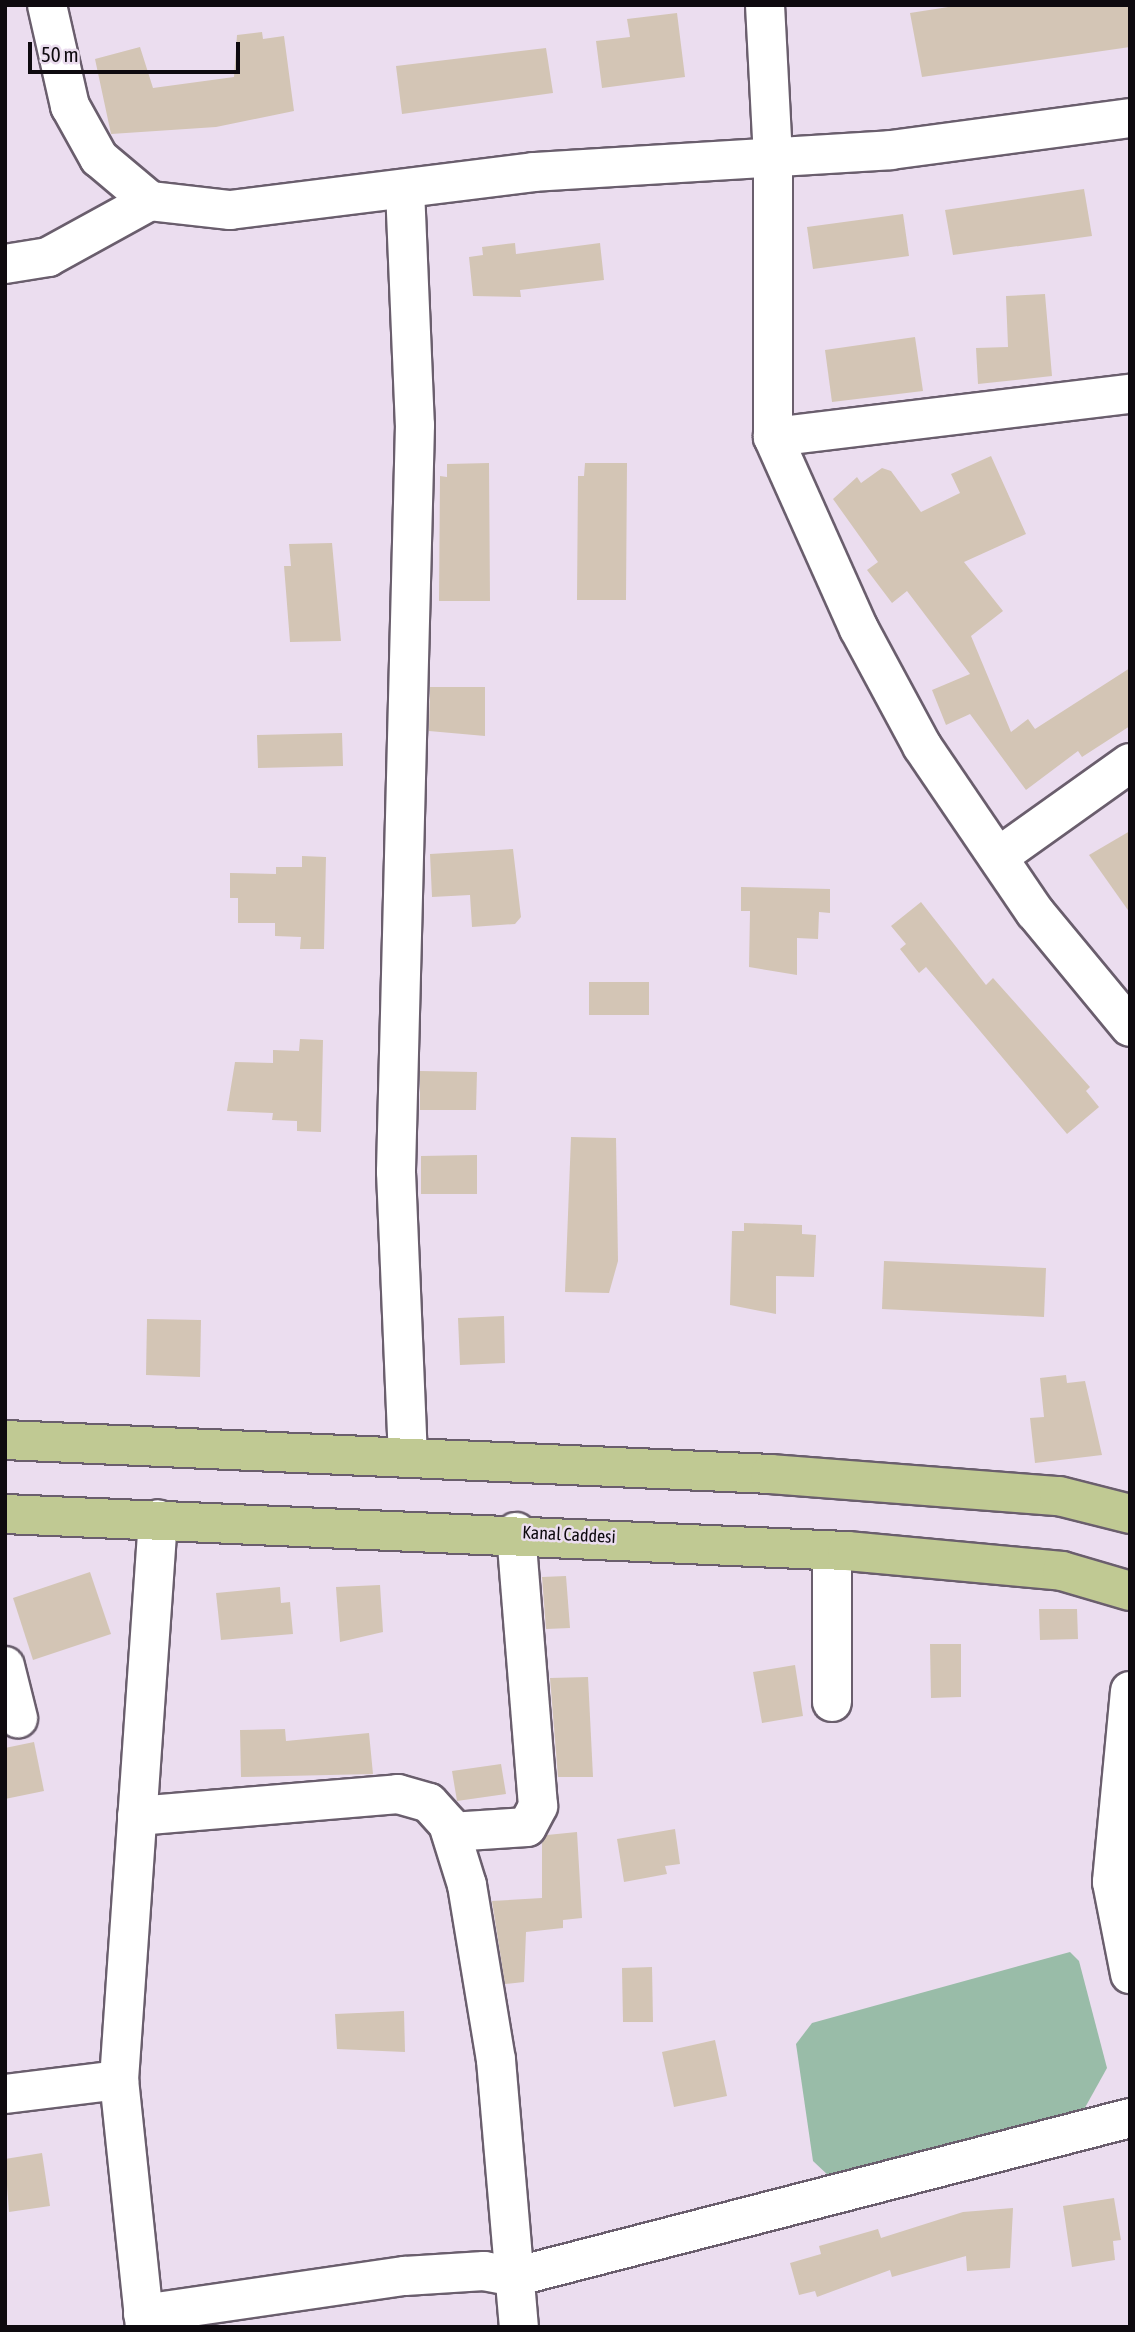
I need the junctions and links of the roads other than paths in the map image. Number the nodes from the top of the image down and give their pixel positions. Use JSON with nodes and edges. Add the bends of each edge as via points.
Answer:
{"nodes":[{"id":1,"x":47,"y":5,"type":"edge"},
{"id":2,"x":765,"y":5,"type":"edge"},
{"id":3,"x":1130,"y":118,"type":"edge"},
{"id":4,"x":773,"y":157,"type":"junction"},
{"id":5,"x":405,"y":189,"type":"junction"},
{"id":6,"x":149,"y":201,"type":"junction"},
{"id":7,"x":5,"y":264,"type":"edge"},
{"id":8,"x":1130,"y":394,"type":"edge"},
{"id":9,"x":773,"y":438,"type":"junction"},
{"id":10,"x":1130,"y":763,"type":"edge"},
{"id":11,"x":998,"y":857,"type":"junction"},
{"id":12,"x":1130,"y":1027,"type":"edge"},
{"id":13,"x":5,"y":1440,"type":"edge"},
{"id":14,"x":408,"y":1457,"type":"junction"},
{"id":15,"x":5,"y":1514,"type":"edge"},
{"id":16,"x":1130,"y":1514,"type":"edge"},
{"id":17,"x":158,"y":1519,"type":"junction"},
{"id":18,"x":516,"y":1532,"type":"junction"},
{"id":19,"x":832,"y":1550,"type":"junction"},
{"id":20,"x":1130,"y":1591,"type":"edge"},
{"id":21,"x":5,"y":1666,"type":"edge"},
{"id":22,"x":1130,"y":1691,"type":"edge"},
{"id":23,"x":832,"y":1702,"type":"dead end"},
{"id":24,"x":18,"y":1718,"type":"dead end"},
{"id":25,"x":137,"y":1816,"type":"junction"},
{"id":26,"x":451,"y":1832,"type":"junction"},
{"id":27,"x":1130,"y":1974,"type":"edge"},
{"id":28,"x":118,"y":2080,"type":"junction"},
{"id":29,"x":5,"y":2094,"type":"edge"},
{"id":30,"x":1130,"y":2118,"type":"edge"},
{"id":31,"x":514,"y":2277,"type":"junction"},
{"id":32,"x":144,"y":2320,"type":"edge"},
{"id":33,"x":519,"y":2327,"type":"edge"}],
"edges":[{"from":1,"to":6,"type":"street","via":[[70,106],[99,158]]},
{"from":2,"to":4,"type":"street"},
{"from":3,"to":4,"type":"street","via":[[891,150]]},
{"from":4,"to":5,"type":"street","via":[[534,172]]},
{"from":4,"to":9,"type":"street"},
{"from":5,"to":6,"type":"street","via":[[230,210]]},
{"from":5,"to":14,"type":"street","via":[[415,425],[396,1172]]},
{"from":6,"to":7,"type":"street","via":[[48,257]]},
{"from":8,"to":9,"type":"street"},
{"from":9,"to":11,"type":"street","via":[[859,629],[922,746]]},
{"from":10,"to":11,"type":"street"},
{"from":11,"to":12,"type":"street"},
{"from":13,"to":14,"type":"main road"},
{"from":14,"to":16,"type":"main road","via":[[1018,1493]]},
{"from":15,"to":17,"type":"main road","name":"Kanal Caddesi"},
{"from":17,"to":18,"type":"main road","name":"Kanal Caddesi"},
{"from":17,"to":25,"type":"street"},
{"from":18,"to":19,"type":"main road","name":"Kanal Caddesi"},
{"from":18,"to":26,"type":"street","via":[[538,1806],[527,1827]]},
{"from":19,"to":20,"type":"main road","name":"Kanal Caddesi","via":[[1062,1571]]},
{"from":19,"to":23,"type":"street"},
{"from":21,"to":24,"type":"street"},
{"from":22,"to":27,"type":"street","via":[[1112,1882]]},
{"from":25,"to":26,"type":"street","via":[[398,1794],[429,1803]]},
{"from":25,"to":28,"type":"street"},
{"from":26,"to":31,"type":"street","via":[[467,1885],[496,2060]]},
{"from":28,"to":29,"type":"street"},
{"from":28,"to":32,"type":"street"},
{"from":30,"to":31,"type":"street"},
{"from":31,"to":32,"type":"street","via":[[484,2271],[405,2276]]},
{"from":31,"to":33,"type":"street"}]}
